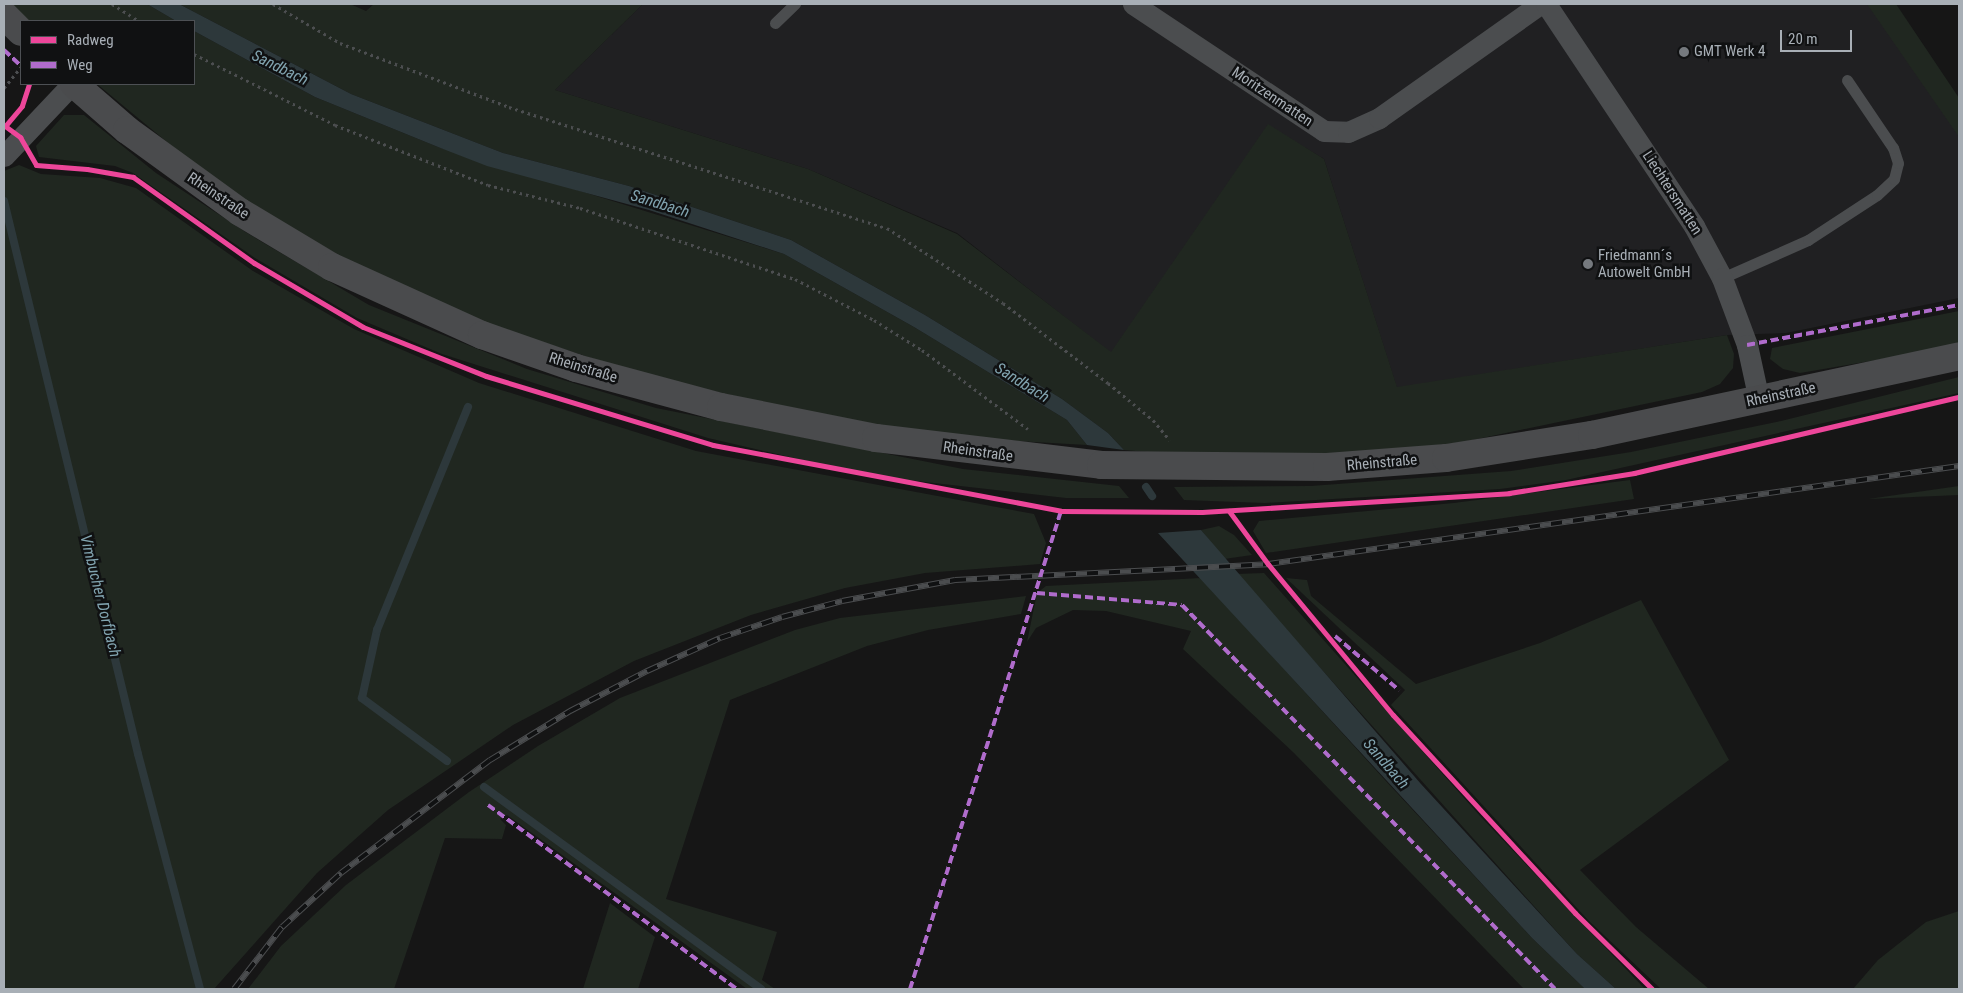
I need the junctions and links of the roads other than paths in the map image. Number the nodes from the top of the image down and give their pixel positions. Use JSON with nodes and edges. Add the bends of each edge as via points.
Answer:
{"nodes":[{"id":1,"x":795,"y":4,"type":"edge"},
{"id":2,"x":1133,"y":4,"type":"edge"},
{"id":3,"x":1540,"y":4,"type":"edge"},
{"id":4,"x":1546,"y":4,"type":"edge"},
{"id":5,"x":4,"y":15,"type":"edge"},
{"id":6,"x":775,"y":23,"type":"dead end"},
{"id":7,"x":20,"y":31,"type":"edge"},
{"id":8,"x":1847,"y":80,"type":"dead end"},
{"id":9,"x":72,"y":85,"type":"edge"},
{"id":10,"x":74,"y":85,"type":"edge"},
{"id":11,"x":4,"y":156,"type":"edge"},
{"id":12,"x":1722,"y":278,"type":"junction"},
{"id":13,"x":1959,"y":356,"type":"edge"},
{"id":14,"x":1759,"y":400,"type":"junction"}],
"edges":[{"from":1,"to":6,"type":"lane"},
{"from":2,"to":3,"type":"street","name":"Moritzenmatten","via":[[1324,131],[1348,132],[1379,118]]},
{"from":4,"to":12,"type":"street","name":"Liechtersmatten","via":[[1694,226]]},
{"from":5,"to":7,"type":"street"},
{"from":8,"to":12,"type":"lane","via":[[1894,148],[1898,163],[1894,179],[1877,195],[1808,240]]},
{"from":9,"to":11,"type":"street"},
{"from":10,"to":14,"type":"street","name":"Rheinstraße","via":[[127,130],[240,212],[332,266],[482,335],[576,368],[721,407],[876,438],[1101,465],[1327,467],[1446,458],[1592,434]]},
{"from":12,"to":14,"type":"street","name":"Liechtersmatten","via":[[1747,344]]},
{"from":13,"to":14,"type":"street","name":"Rheinstraße"}]}
